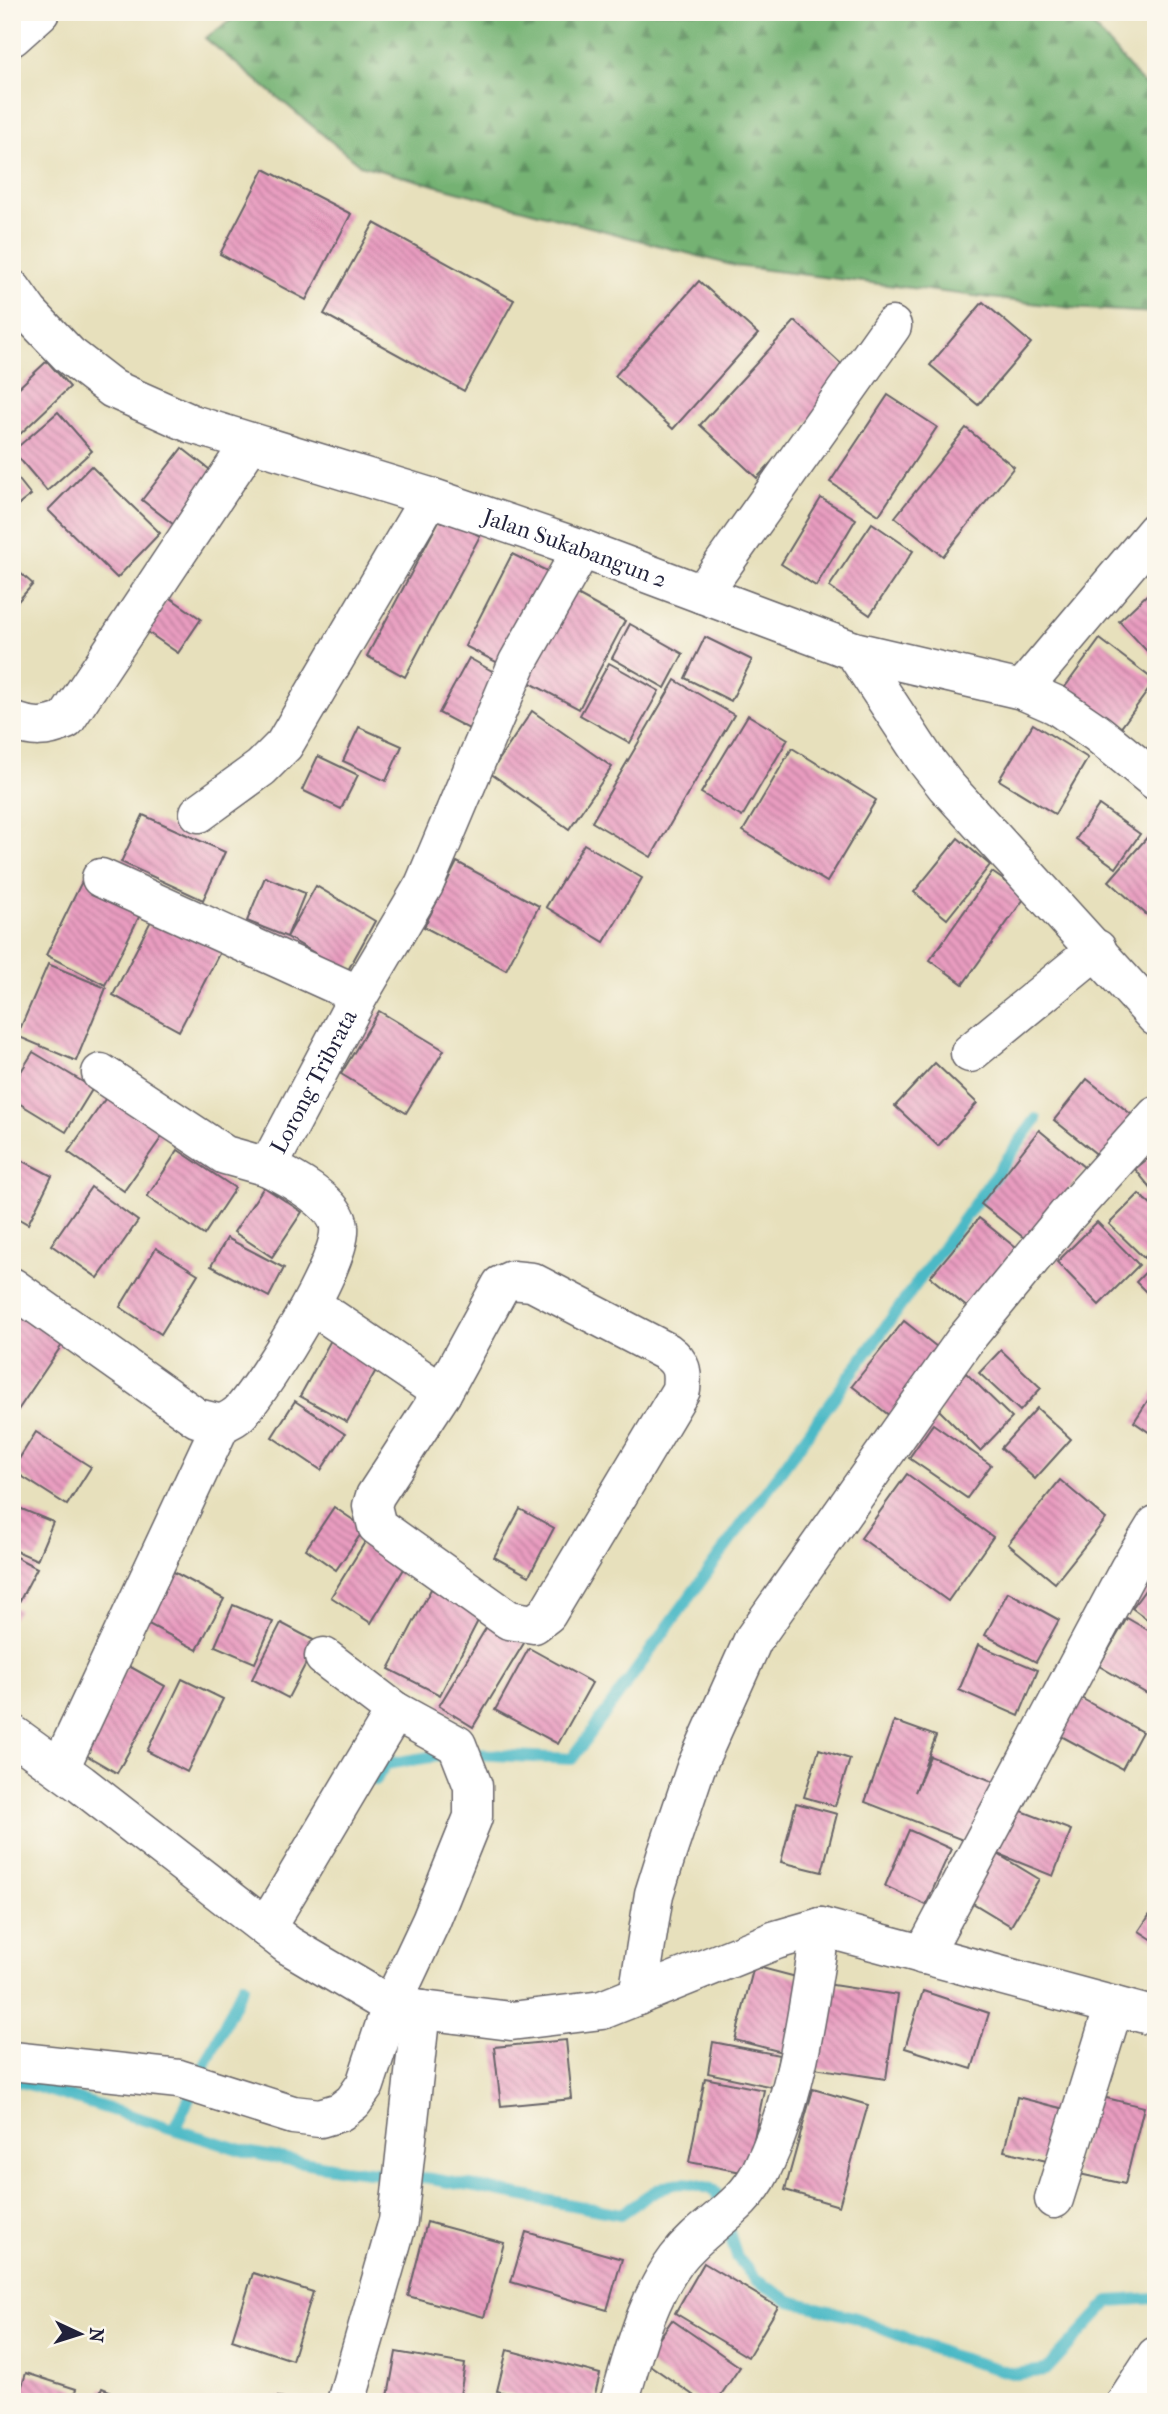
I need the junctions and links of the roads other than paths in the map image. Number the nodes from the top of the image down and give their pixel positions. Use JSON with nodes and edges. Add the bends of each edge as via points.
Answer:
{"nodes":[{"id":1,"x":40,"y":12,"type":"edge"},
{"id":2,"x":12,"y":37,"type":"edge"},
{"id":3,"x":18,"y":309,"type":"edge"},
{"id":4,"x":892,"y":326,"type":"dead end"},
{"id":5,"x":251,"y":442,"type":"junction"},
{"id":6,"x":430,"y":497,"type":"junction"},
{"id":7,"x":1156,"y":531,"type":"edge"},
{"id":8,"x":582,"y":549,"type":"junction"},
{"id":9,"x":702,"y":594,"type":"junction"},
{"id":10,"x":855,"y":651,"type":"junction"},
{"id":11,"x":1022,"y":690,"type":"junction"},
{"id":12,"x":12,"y":721,"type":"edge"},
{"id":13,"x":1156,"y":781,"type":"edge"},
{"id":14,"x":199,"y":813,"type":"dead end"},
{"id":15,"x":101,"y":877,"type":"dead end"},
{"id":16,"x":1097,"y":949,"type":"junction"},
{"id":17,"x":359,"y":995,"type":"junction"},
{"id":18,"x":1156,"y":1017,"type":"edge"},
{"id":19,"x":970,"y":1054,"type":"dead end"},
{"id":20,"x":101,"y":1073,"type":"dead end"},
{"id":21,"x":1156,"y":1116,"type":"edge"},
{"id":22,"x":268,"y":1167,"type":"junction"},
{"id":23,"x":12,"y":1287,"type":"edge"},
{"id":24,"x":312,"y":1305,"type":"junction"},
{"id":25,"x":442,"y":1393,"type":"junction"},
{"id":26,"x":221,"y":1424,"type":"junction"},
{"id":27,"x":1156,"y":1525,"type":"edge"},
{"id":28,"x":324,"y":1657,"type":"dead end"},
{"id":29,"x":395,"y":1711,"type":"junction"},
{"id":30,"x":12,"y":1734,"type":"edge"},
{"id":31,"x":60,"y":1768,"type":"junction"},
{"id":32,"x":821,"y":1927,"type":"junction"},
{"id":33,"x":266,"y":1928,"type":"junction"},
{"id":34,"x":923,"y":1955,"type":"junction"},
{"id":35,"x":638,"y":1996,"type":"junction"},
{"id":36,"x":1114,"y":2006,"type":"junction"},
{"id":37,"x":406,"y":2008,"type":"junction"},
{"id":38,"x":1156,"y":2017,"type":"edge"},
{"id":39,"x":12,"y":2061,"type":"edge"},
{"id":40,"x":1055,"y":2199,"type":"dead end"},
{"id":41,"x":1156,"y":2356,"type":"edge"},
{"id":42,"x":346,"y":2402,"type":"edge"},
{"id":43,"x":619,"y":2402,"type":"edge"},
{"id":44,"x":1126,"y":2402,"type":"edge"}],
"edges":[{"from":1,"to":2,"type":"street"},
{"from":3,"to":5,"type":"street","name":"Jalan Sukabangun 2","via":[[113,389],[192,424]]},
{"from":4,"to":9,"type":"street"},
{"from":5,"to":6,"type":"street","name":"Jalan Sukabangun 2"},
{"from":5,"to":12,"type":"street","via":[[66,720],[29,728]]},
{"from":6,"to":8,"type":"street","name":"Jalan Sukabangun 2"},
{"from":6,"to":14,"type":"street","via":[[285,745]]},
{"from":7,"to":11,"type":"street"},
{"from":8,"to":9,"type":"street","name":"Jalan Sukabangun 2"},
{"from":8,"to":17,"type":"street","name":"Lorong Tribrata","via":[[518,662],[424,886]]},
{"from":9,"to":10,"type":"street","name":"Jalan Sukabangun 2"},
{"from":10,"to":11,"type":"street","name":"Jalan Sukabangun 2"},
{"from":10,"to":16,"type":"street","via":[[925,760]]},
{"from":11,"to":13,"type":"street","name":"Jalan Sukabangun 2","via":[[1056,705]]},
{"from":15,"to":17,"type":"street"},
{"from":16,"to":18,"type":"street"},
{"from":16,"to":19,"type":"street"},
{"from":17,"to":22,"type":"street","name":"Lorong Tribrata"},
{"from":20,"to":22,"type":"street","via":[[225,1155]]},
{"from":21,"to":35,"type":"street","via":[[964,1341],[753,1640],[696,1767],[658,1882]]},
{"from":22,"to":24,"type":"street","name":"Lorong Tribrata","via":[[302,1184],[335,1215],[340,1226]]},
{"from":23,"to":26,"type":"street","via":[[197,1418]]},
{"from":24,"to":25,"type":"street"},
{"from":24,"to":26,"type":"street","name":"Lorong Tribrata","via":[[243,1410]]},
{"from":25,"to":25,"type":"street","via":[[375,1496],[373,1517],[377,1526],[509,1619],[534,1624],[547,1614],[681,1390],[679,1362],[532,1282],[512,1280],[500,1285]]},
{"from":26,"to":31,"type":"street"},
{"from":27,"to":34,"type":"street"},
{"from":28,"to":29,"type":"street"},
{"from":29,"to":33,"type":"street"},
{"from":29,"to":37,"type":"street","via":[[461,1754],[472,1786],[473,1817],[431,1921]]},
{"from":30,"to":31,"type":"street"},
{"from":31,"to":33,"type":"street"},
{"from":32,"to":34,"type":"street"},
{"from":32,"to":35,"type":"street","via":[[776,1940]]},
{"from":32,"to":43,"type":"street","via":[[789,2089],[761,2171],[722,2218],[677,2259],[660,2286],[641,2328]]},
{"from":33,"to":37,"type":"street","via":[[288,1945]]},
{"from":34,"to":36,"type":"street"},
{"from":35,"to":37,"type":"street","via":[[602,2010],[510,2021]]},
{"from":36,"to":38,"type":"street"},
{"from":36,"to":40,"type":"street"},
{"from":37,"to":39,"type":"street","via":[[353,2102],[320,2118],[266,2109],[216,2088],[179,2079]]},
{"from":37,"to":42,"type":"street","via":[[406,2168],[395,2234]]},
{"from":41,"to":44,"type":"street"}]}
